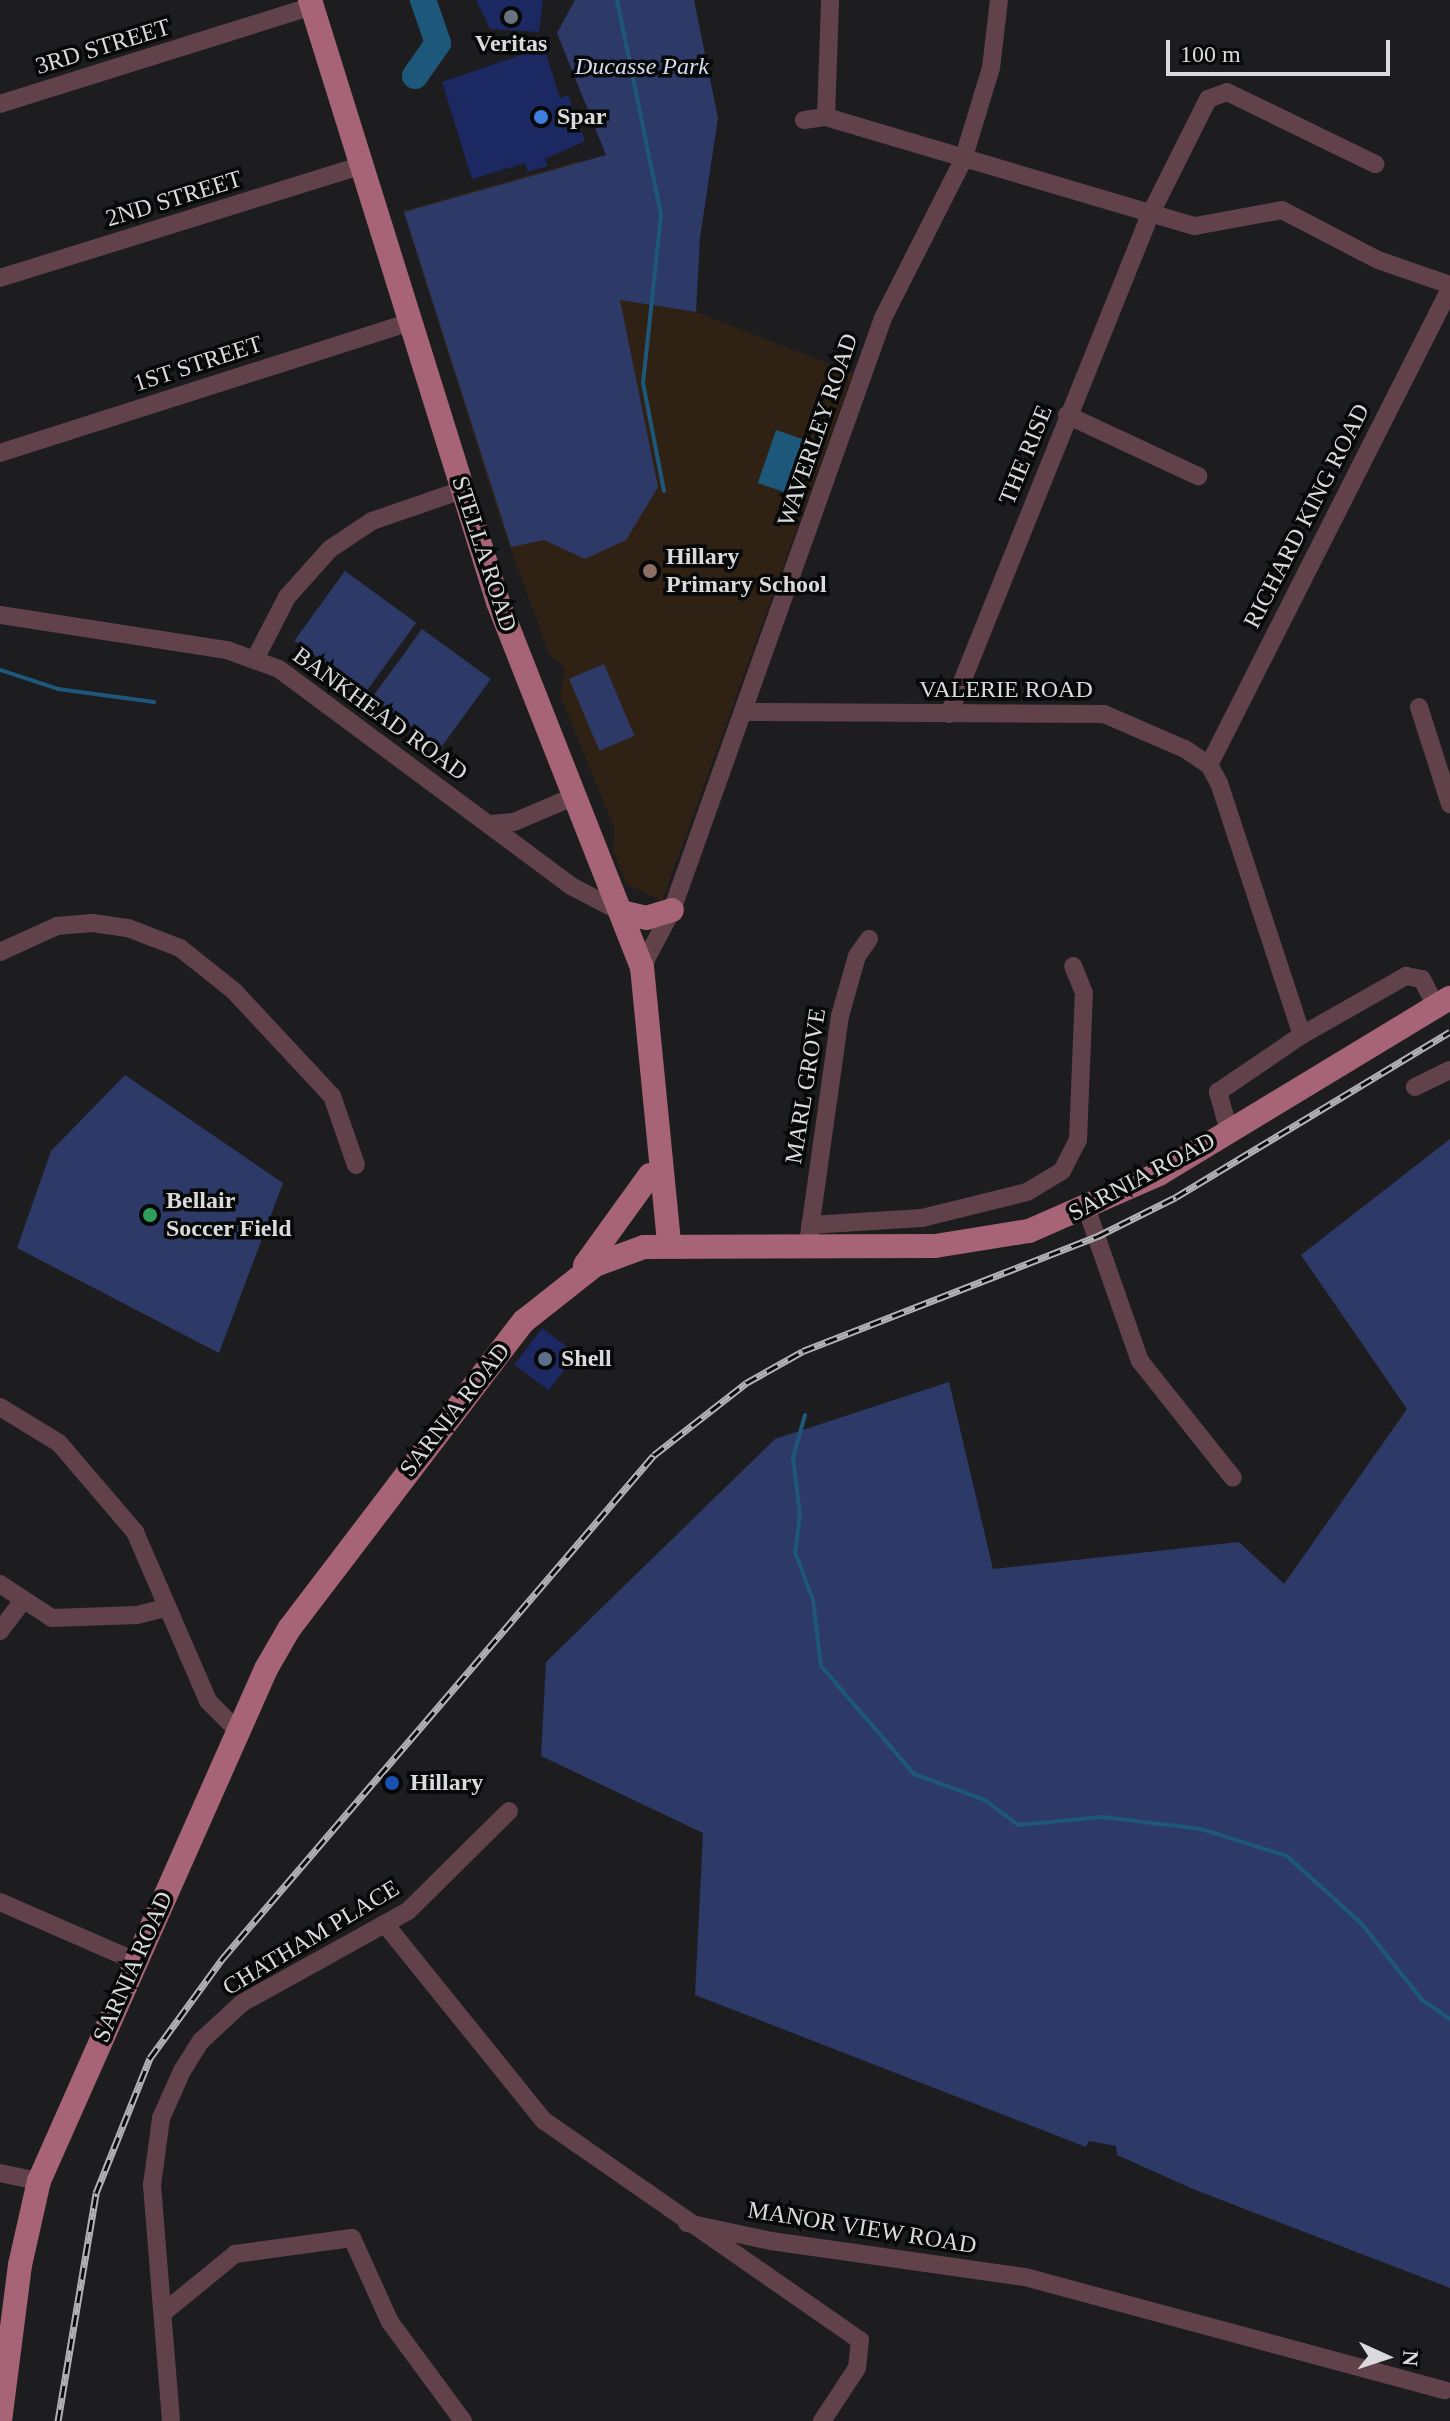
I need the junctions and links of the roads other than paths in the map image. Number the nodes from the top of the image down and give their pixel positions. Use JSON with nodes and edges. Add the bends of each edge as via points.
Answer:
{"nodes":[{"id":1,"x":830,"y":0,"type":"edge"},
{"id":2,"x":999,"y":0,"type":"edge"},
{"id":3,"x":311,"y":3,"type":"edge"},
{"id":4,"x":0,"y":104,"type":"edge"},
{"id":5,"x":826,"y":117,"type":"junction"},
{"id":6,"x":804,"y":120,"type":"dead end"},
{"id":7,"x":963,"y":160,"type":"junction"},
{"id":8,"x":1375,"y":164,"type":"dead end"},
{"id":9,"x":362,"y":165,"type":"junction"},
{"id":10,"x":1150,"y":215,"type":"junction"},
{"id":11,"x":0,"y":278,"type":"edge"},
{"id":12,"x":1450,"y":287,"type":"edge"},
{"id":13,"x":410,"y":322,"type":"junction"},
{"id":14,"x":1067,"y":415,"type":"junction"},
{"id":15,"x":0,"y":453,"type":"edge"},
{"id":16,"x":1198,"y":476,"type":"dead end"},
{"id":17,"x":462,"y":490,"type":"junction"},
{"id":18,"x":0,"y":615,"type":"edge"},
{"id":19,"x":255,"y":659,"type":"junction"},
{"id":20,"x":1419,"y":707,"type":"dead end"},
{"id":21,"x":744,"y":712,"type":"junction"},
{"id":22,"x":949,"y":714,"type":"junction"},
{"id":23,"x":1209,"y":765,"type":"junction"},
{"id":24,"x":575,"y":796,"type":"junction"},
{"id":25,"x":1450,"y":804,"type":"edge"},
{"id":26,"x":491,"y":824,"type":"junction"},
{"id":27,"x":672,"y":910,"type":"junction"},
{"id":28,"x":621,"y":912,"type":"junction"},
{"id":29,"x":869,"y":939,"type":"dead end"},
{"id":30,"x":0,"y":952,"type":"edge"},
{"id":31,"x":1073,"y":966,"type":"dead end"},
{"id":32,"x":642,"y":967,"type":"junction"},
{"id":33,"x":1443,"y":1002,"type":"edge"},
{"id":34,"x":1302,"y":1035,"type":"junction"},
{"id":35,"x":1450,"y":1070,"type":"edge"},
{"id":36,"x":1415,"y":1087,"type":"dead end"},
{"id":37,"x":657,"y":1105,"type":"junction"},
{"id":38,"x":1229,"y":1131,"type":"junction"},
{"id":39,"x":356,"y":1165,"type":"dead end"},
{"id":40,"x":650,"y":1175,"type":"junction"},
{"id":41,"x":1087,"y":1210,"type":"junction"},
{"id":42,"x":809,"y":1236,"type":"junction"},
{"id":43,"x":661,"y":1245,"type":"junction"},
{"id":44,"x":573,"y":1279,"type":"junction"},
{"id":45,"x":0,"y":1407,"type":"edge"},
{"id":46,"x":1233,"y":1478,"type":"dead end"},
{"id":47,"x":0,"y":1584,"type":"edge"},
{"id":48,"x":22,"y":1602,"type":"junction"},
{"id":49,"x":166,"y":1608,"type":"junction"},
{"id":50,"x":0,"y":1631,"type":"edge"},
{"id":51,"x":237,"y":1730,"type":"junction"},
{"id":52,"x":509,"y":1811,"type":"dead end"},
{"id":53,"x":0,"y":1902,"type":"edge"},
{"id":54,"x":385,"y":1924,"type":"junction"},
{"id":55,"x":135,"y":1961,"type":"junction"},
{"id":56,"x":0,"y":2173,"type":"edge"},
{"id":57,"x":39,"y":2181,"type":"junction"},
{"id":58,"x":687,"y":2223,"type":"junction"},
{"id":59,"x":164,"y":2312,"type":"junction"},
{"id":60,"x":5,"y":2343,"type":"edge"},
{"id":61,"x":1445,"y":2390,"type":"dead end"},
{"id":62,"x":0,"y":2421,"type":"edge"},
{"id":63,"x":171,"y":2421,"type":"edge"},
{"id":64,"x":463,"y":2421,"type":"edge"},
{"id":65,"x":822,"y":2421,"type":"edge"}],
"edges":[{"from":1,"to":5,"type":"street"},
{"from":2,"to":7,"type":"street","name":"WAVERLEY ROAD","via":[[991,68]]},
{"from":3,"to":4,"type":"street","name":"3RD STREET"},
{"from":3,"to":9,"type":"main road","name":"STELLA ROAD"},
{"from":5,"to":6,"type":"street"},
{"from":5,"to":7,"type":"street"},
{"from":7,"to":10,"type":"street"},
{"from":7,"to":21,"type":"street","name":"WAVERLEY ROAD","via":[[883,318]]},
{"from":8,"to":10,"type":"street","name":"THE RISE","via":[[1216,92]]},
{"from":9,"to":11,"type":"street","name":"2ND STREET"},
{"from":9,"to":13,"type":"main road","name":"STELLA ROAD"},
{"from":10,"to":12,"type":"street","via":[[1208,226],[1256,210],[1282,210],[1378,260]]},
{"from":10,"to":14,"type":"street","name":"THE RISE"},
{"from":12,"to":23,"type":"street","name":"RICHARD KING ROAD"},
{"from":13,"to":15,"type":"street","name":"1ST STREET"},
{"from":13,"to":17,"type":"main road","name":"STELLA ROAD"},
{"from":14,"to":16,"type":"street"},
{"from":14,"to":22,"type":"street","name":"THE RISE"},
{"from":17,"to":19,"type":"street","via":[[372,521],[330,549],[287,597]]},
{"from":17,"to":24,"type":"main road","name":"STELLA ROAD","via":[[498,602]]},
{"from":18,"to":19,"type":"street","name":"BANKHEAD ROAD"},
{"from":19,"to":26,"type":"street","name":"BANKHEAD ROAD","via":[[297,679]]},
{"from":20,"to":25,"type":"street"},
{"from":21,"to":22,"type":"street","name":"VALERIE ROAD"},
{"from":21,"to":27,"type":"street","name":"WAVERLEY ROAD"},
{"from":22,"to":23,"type":"street","name":"VALERIE ROAD","via":[[1104,714],[1140,726]]},
{"from":23,"to":34,"type":"street"},
{"from":24,"to":26,"type":"street","via":[[514,822]]},
{"from":24,"to":28,"type":"main road","name":"STELLA ROAD"},
{"from":26,"to":28,"type":"street","name":"BANKHEAD ROAD","via":[[571,886]]},
{"from":27,"to":28,"type":"main road","via":[[646,918]]},
{"from":27,"to":32,"type":"street","name":"WAVERLEY ROAD"},
{"from":28,"to":32,"type":"main road","name":"STELLA ROAD"},
{"from":29,"to":42,"type":"street","name":"MARL GROVE","via":[[857,956],[840,1016]]},
{"from":30,"to":39,"type":"street","via":[[57,926],[92,923],[128,928],[180,948],[244,1001],[332,1096]]},
{"from":31,"to":42,"type":"street","via":[[1084,993],[1078,1140],[1062,1171],[1027,1192],[922,1218]]},
{"from":32,"to":37,"type":"main road","name":"STELLA ROAD"},
{"from":33,"to":34,"type":"street","via":[[1422,979],[1406,976]]},
{"from":33,"to":38,"type":"main road","name":"SARNIA ROAD"},
{"from":34,"to":38,"type":"street","via":[[1218,1092]]},
{"from":35,"to":36,"type":"street"},
{"from":37,"to":40,"type":"main road","name":"STELLA ROAD"},
{"from":37,"to":43,"type":"main road","name":"STELLA ROAD"},
{"from":38,"to":41,"type":"main road","name":"SARNIA ROAD"},
{"from":40,"to":43,"type":"main road","name":"STELLA ROAD"},
{"from":40,"to":44,"type":"main road"},
{"from":41,"to":42,"type":"main road","name":"SARNIA ROAD","via":[[1029,1231],[963,1245]]},
{"from":41,"to":46,"type":"street","via":[[1140,1361]]},
{"from":42,"to":43,"type":"main road","name":"SARNIA ROAD"},
{"from":43,"to":44,"type":"main road","name":"SARNIA ROAD","via":[[613,1256]]},
{"from":44,"to":51,"type":"main road","name":"SARNIA ROAD","via":[[524,1321],[489,1363],[289,1629]]},
{"from":45,"to":49,"type":"street","via":[[59,1443],[104,1490],[135,1532]]},
{"from":47,"to":48,"type":"street"},
{"from":48,"to":49,"type":"street","via":[[39,1614],[69,1619]]},
{"from":48,"to":50,"type":"street"},
{"from":49,"to":51,"type":"street","via":[[208,1701]]},
{"from":51,"to":55,"type":"main road","name":"SARNIA ROAD"},
{"from":52,"to":54,"type":"street","name":"CHATHAM PLACE","via":[[446,1878]]},
{"from":53,"to":55,"type":"street"},
{"from":54,"to":58,"type":"street","name":"MANOR VIEW ROAD","via":[[537,2115]]},
{"from":54,"to":59,"type":"street","name":"CHATHAM PLACE","via":[[242,2003],[201,2041],[182,2071],[153,2151]]},
{"from":55,"to":57,"type":"main road","name":"SARNIA ROAD"},
{"from":56,"to":57,"type":"street"},
{"from":57,"to":60,"type":"main road","name":"SARNIA ROAD"},
{"from":58,"to":61,"type":"street","name":"MANOR VIEW ROAD","via":[[771,2241],[1025,2277]]},
{"from":58,"to":65,"type":"street","via":[[860,2340],[857,2368]]},
{"from":59,"to":63,"type":"street","name":"CHATHAM PLACE"},
{"from":59,"to":64,"type":"street","via":[[235,2254],[352,2238],[390,2322]]},
{"from":60,"to":62,"type":"main road","name":"SARNIA ROAD"}]}
